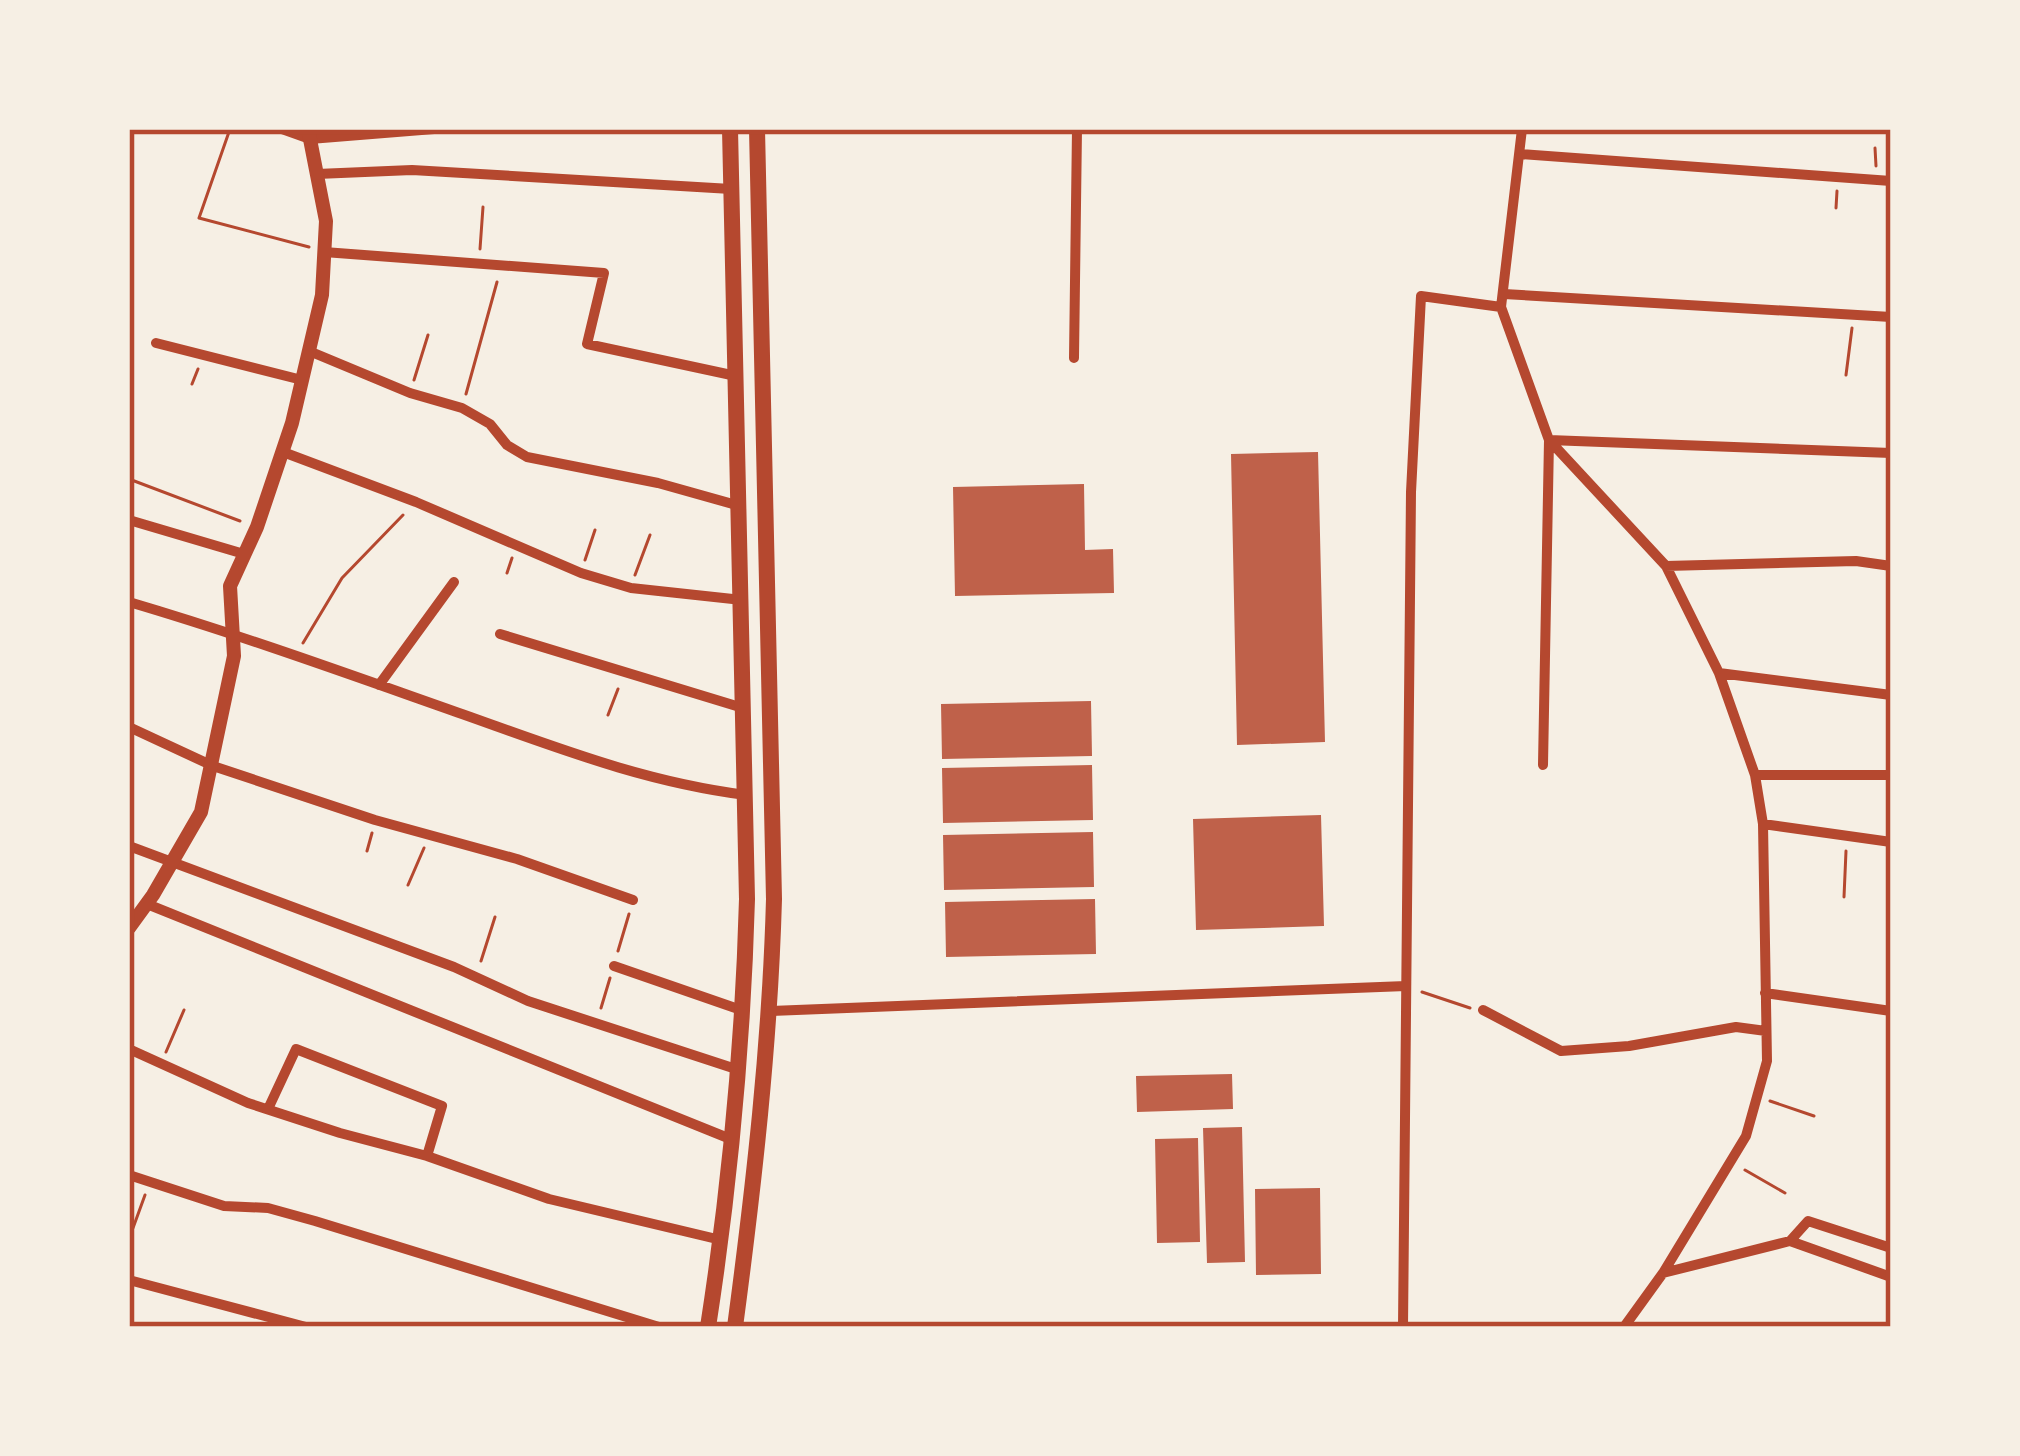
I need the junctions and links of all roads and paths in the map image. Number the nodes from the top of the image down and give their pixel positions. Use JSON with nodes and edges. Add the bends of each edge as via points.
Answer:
{"nodes":[{"id":1,"x":230,"y":129,"type":"edge"},
{"id":2,"x":282,"y":129,"type":"edge"},
{"id":3,"x":434,"y":129,"type":"edge"},
{"id":4,"x":730,"y":129,"type":"edge"},
{"id":5,"x":757,"y":129,"type":"edge"},
{"id":6,"x":1077,"y":129,"type":"edge"},
{"id":7,"x":1522,"y":129,"type":"edge"},
{"id":8,"x":309,"y":134,"type":"edge"},
{"id":9,"x":1520,"y":154,"type":"junction"},
{"id":10,"x":317,"y":174,"type":"junction"},
{"id":11,"x":1891,"y":181,"type":"edge"},
{"id":12,"x":731,"y":189,"type":"junction"},
{"id":13,"x":483,"y":207,"type":"dead end"},
{"id":14,"x":324,"y":251,"type":"junction"},
{"id":15,"x":479,"y":263,"type":"junction"},
{"id":16,"x":502,"y":265,"type":"junction"},
{"id":17,"x":1503,"y":301,"type":"junction"},
{"id":18,"x":1853,"y":314,"type":"junction"},
{"id":19,"x":1891,"y":317,"type":"edge"},
{"id":20,"x":428,"y":335,"type":"dead end"},
{"id":21,"x":157,"y":343,"type":"dead end"},
{"id":22,"x":309,"y":351,"type":"junction"},
{"id":23,"x":1074,"y":358,"type":"dead end"},
{"id":24,"x":1846,"y":375,"type":"dead end"},
{"id":25,"x":736,"y":376,"type":"junction"},
{"id":26,"x":302,"y":380,"type":"junction"},
{"id":27,"x":410,"y":393,"type":"junction"},
{"id":28,"x":462,"y":408,"type":"junction"},
{"id":29,"x":1549,"y":440,"type":"junction"},
{"id":30,"x":283,"y":452,"type":"junction"},
{"id":31,"x":1891,"y":453,"type":"edge"},
{"id":32,"x":129,"y":479,"type":"edge"},
{"id":33,"x":416,"y":502,"type":"junction"},
{"id":34,"x":740,"y":506,"type":"junction"},
{"id":35,"x":129,"y":520,"type":"edge"},
{"id":36,"x":257,"y":527,"type":"junction"},
{"id":37,"x":595,"y":530,"type":"dead end"},
{"id":38,"x":650,"y":535,"type":"dead end"},
{"id":39,"x":244,"y":554,"type":"junction"},
{"id":40,"x":1666,"y":566,"type":"junction"},
{"id":41,"x":1891,"y":566,"type":"edge"},
{"id":42,"x":581,"y":574,"type":"junction"},
{"id":43,"x":454,"y":581,"type":"dead end"},
{"id":44,"x":631,"y":588,"type":"junction"},
{"id":45,"x":742,"y":600,"type":"junction"},
{"id":46,"x":129,"y":602,"type":"edge"},
{"id":47,"x":232,"y":633,"type":"junction"},
{"id":48,"x":500,"y":634,"type":"dead end"},
{"id":49,"x":296,"y":655,"type":"junction"},
{"id":50,"x":625,"y":672,"type":"junction"},
{"id":51,"x":1719,"y":673,"type":"junction"},
{"id":52,"x":380,"y":685,"type":"junction"},
{"id":53,"x":1891,"y":695,"type":"edge"},
{"id":54,"x":744,"y":708,"type":"junction"},
{"id":55,"x":608,"y":715,"type":"dead end"},
{"id":56,"x":129,"y":727,"type":"edge"},
{"id":57,"x":1543,"y":765,"type":"dead end"},
{"id":58,"x":213,"y":766,"type":"junction"},
{"id":59,"x":1891,"y":775,"type":"edge"},
{"id":60,"x":1755,"y":776,"type":"junction"},
{"id":61,"x":746,"y":795,"type":"junction"},
{"id":62,"x":1763,"y":824,"type":"junction"},
{"id":63,"x":430,"y":833,"type":"junction"},
{"id":64,"x":1846,"y":836,"type":"junction"},
{"id":65,"x":1891,"y":842,"type":"edge"},
{"id":66,"x":129,"y":846,"type":"edge"},
{"id":67,"x":172,"y":863,"type":"junction"},
{"id":68,"x":407,"y":885,"type":"dead end"},
{"id":69,"x":1844,"y":897,"type":"dead end"},
{"id":70,"x":633,"y":900,"type":"dead end"},
{"id":71,"x":147,"y":904,"type":"junction"},
{"id":72,"x":495,"y":917,"type":"dead end"},
{"id":73,"x":129,"y":928,"type":"edge"},
{"id":74,"x":614,"y":966,"type":"dead end"},
{"id":75,"x":475,"y":977,"type":"junction"},
{"id":76,"x":1406,"y":986,"type":"junction"},
{"id":77,"x":1765,"y":993,"type":"junction"},
{"id":78,"x":184,"y":1010,"type":"dead end"},
{"id":79,"x":1483,"y":1010,"type":"joint"},
{"id":80,"x":744,"y":1011,"type":"junction"},
{"id":81,"x":771,"y":1011,"type":"junction"},
{"id":82,"x":1891,"y":1011,"type":"edge"},
{"id":83,"x":1766,"y":1030,"type":"junction"},
{"id":84,"x":129,"y":1049,"type":"edge"},
{"id":85,"x":161,"y":1064,"type":"junction"},
{"id":86,"x":739,"y":1070,"type":"junction"},
{"id":87,"x":1757,"y":1097,"type":"junction"},
{"id":88,"x":268,"y":1109,"type":"junction"},
{"id":89,"x":1814,"y":1116,"type":"dead end"},
{"id":90,"x":733,"y":1140,"type":"junction"},
{"id":91,"x":427,"y":1156,"type":"junction"},
{"id":92,"x":1728,"y":1161,"type":"junction"},
{"id":93,"x":129,"y":1175,"type":"edge"},
{"id":94,"x":149,"y":1182,"type":"junction"},
{"id":95,"x":1785,"y":1192,"type":"dead end"},
{"id":96,"x":133,"y":1228,"type":"dead end"},
{"id":97,"x":721,"y":1240,"type":"junction"},
{"id":98,"x":1790,"y":1241,"type":"junction"},
{"id":99,"x":1891,"y":1248,"type":"edge"},
{"id":100,"x":1663,"y":1273,"type":"junction"},
{"id":101,"x":1891,"y":1277,"type":"edge"},
{"id":102,"x":129,"y":1280,"type":"edge"},
{"id":103,"x":306,"y":1327,"type":"edge"},
{"id":104,"x":659,"y":1327,"type":"edge"},
{"id":105,"x":707,"y":1327,"type":"edge"},
{"id":106,"x":734,"y":1327,"type":"edge"},
{"id":107,"x":1403,"y":1327,"type":"edge"},
{"id":108,"x":1624,"y":1327,"type":"edge"}],
"edges":[{"from":1,"to":14,"type":"path","via":[[199,218]]},
{"from":2,"to":8,"type":"street"},
{"from":3,"to":8,"type":"street"},
{"from":4,"to":12,"type":"main road"},
{"from":5,"to":81,"type":"main road"},
{"from":6,"to":23,"type":"street"},
{"from":7,"to":9,"type":"street"},
{"from":8,"to":10,"type":"street"},
{"from":9,"to":11,"type":"street"},
{"from":9,"to":17,"type":"street"},
{"from":10,"to":12,"type":"street","via":[[412,170]]},
{"from":10,"to":14,"type":"street"},
{"from":12,"to":25,"type":"main road"},
{"from":13,"to":15,"type":"path"},
{"from":14,"to":15,"type":"street"},
{"from":14,"to":22,"type":"street"},
{"from":15,"to":16,"type":"street"},
{"from":16,"to":25,"type":"street","via":[[604,273],[586,344]]},
{"from":16,"to":28,"type":"path"},
{"from":17,"to":18,"type":"street"},
{"from":17,"to":29,"type":"street"},
{"from":17,"to":76,"type":"street","via":[[1421,296]]},
{"from":18,"to":19,"type":"street"},
{"from":18,"to":24,"type":"path"},
{"from":20,"to":27,"type":"path"},
{"from":21,"to":26,"type":"street"},
{"from":22,"to":26,"type":"street"},
{"from":22,"to":27,"type":"street"},
{"from":25,"to":34,"type":"main road"},
{"from":26,"to":30,"type":"street"},
{"from":27,"to":28,"type":"street"},
{"from":28,"to":34,"type":"street","via":[[526,457]]},
{"from":29,"to":31,"type":"street"},
{"from":29,"to":40,"type":"street"},
{"from":29,"to":57,"type":"street"},
{"from":30,"to":33,"type":"street"},
{"from":30,"to":36,"type":"street"},
{"from":32,"to":36,"type":"path"},
{"from":33,"to":42,"type":"street"},
{"from":33,"to":49,"type":"path","via":[[342,578]]},
{"from":34,"to":45,"type":"main road"},
{"from":35,"to":39,"type":"street"},
{"from":36,"to":39,"type":"street"},
{"from":37,"to":42,"type":"path"},
{"from":38,"to":44,"type":"path"},
{"from":39,"to":47,"type":"street","via":[[230,586]]},
{"from":40,"to":41,"type":"street"},
{"from":40,"to":51,"type":"street"},
{"from":42,"to":44,"type":"street"},
{"from":43,"to":52,"type":"street"},
{"from":44,"to":45,"type":"street"},
{"from":45,"to":54,"type":"main road"},
{"from":46,"to":47,"type":"street"},
{"from":47,"to":49,"type":"street"},
{"from":47,"to":58,"type":"street"},
{"from":48,"to":50,"type":"street"},
{"from":49,"to":52,"type":"street"},
{"from":50,"to":54,"type":"street"},
{"from":50,"to":55,"type":"path"},
{"from":51,"to":53,"type":"street"},
{"from":51,"to":60,"type":"street"},
{"from":52,"to":61,"type":"street","via":[[593,761],[682,787]]},
{"from":54,"to":61,"type":"main road"},
{"from":56,"to":58,"type":"street"},
{"from":58,"to":63,"type":"street"},
{"from":58,"to":67,"type":"street","via":[[201,812]]},
{"from":59,"to":60,"type":"street"},
{"from":60,"to":62,"type":"street"},
{"from":61,"to":80,"type":"main road"},
{"from":62,"to":64,"type":"street"},
{"from":62,"to":77,"type":"street"},
{"from":63,"to":68,"type":"path"},
{"from":63,"to":70,"type":"street"},
{"from":64,"to":65,"type":"street"},
{"from":64,"to":69,"type":"path"},
{"from":66,"to":67,"type":"street"},
{"from":67,"to":71,"type":"street"},
{"from":67,"to":75,"type":"street"},
{"from":71,"to":73,"type":"street"},
{"from":71,"to":90,"type":"street"},
{"from":72,"to":75,"type":"path"},
{"from":74,"to":80,"type":"street"},
{"from":75,"to":86,"type":"street"},
{"from":76,"to":79,"type":"path"},
{"from":76,"to":81,"type":"street"},
{"from":76,"to":107,"type":"street"},
{"from":77,"to":82,"type":"street"},
{"from":77,"to":83,"type":"street"},
{"from":78,"to":85,"type":"path"},
{"from":79,"to":83,"type":"street","via":[[1561,1051]]},
{"from":80,"to":81,"type":"main road"},
{"from":80,"to":86,"type":"main road"},
{"from":81,"to":106,"type":"main road"},
{"from":83,"to":87,"type":"street","via":[[1768,1061]]},
{"from":84,"to":85,"type":"street"},
{"from":85,"to":88,"type":"street"},
{"from":86,"to":90,"type":"main road"},
{"from":87,"to":89,"type":"path"},
{"from":87,"to":92,"type":"street","via":[[1746,1136]]},
{"from":88,"to":91,"type":"street"},
{"from":88,"to":91,"type":"street","via":[[296,1049],[442,1106]]},
{"from":90,"to":97,"type":"main road"},
{"from":91,"to":97,"type":"street","via":[[549,1198]]},
{"from":92,"to":95,"type":"path"},
{"from":92,"to":100,"type":"street"},
{"from":93,"to":94,"type":"street"},
{"from":94,"to":96,"type":"path"},
{"from":94,"to":104,"type":"street","via":[[224,1206],[299,1216]]},
{"from":97,"to":105,"type":"main road"},
{"from":98,"to":99,"type":"street","via":[[1808,1221]]},
{"from":98,"to":100,"type":"street"},
{"from":98,"to":101,"type":"street"},
{"from":100,"to":108,"type":"street"},
{"from":102,"to":103,"type":"street"}]}
